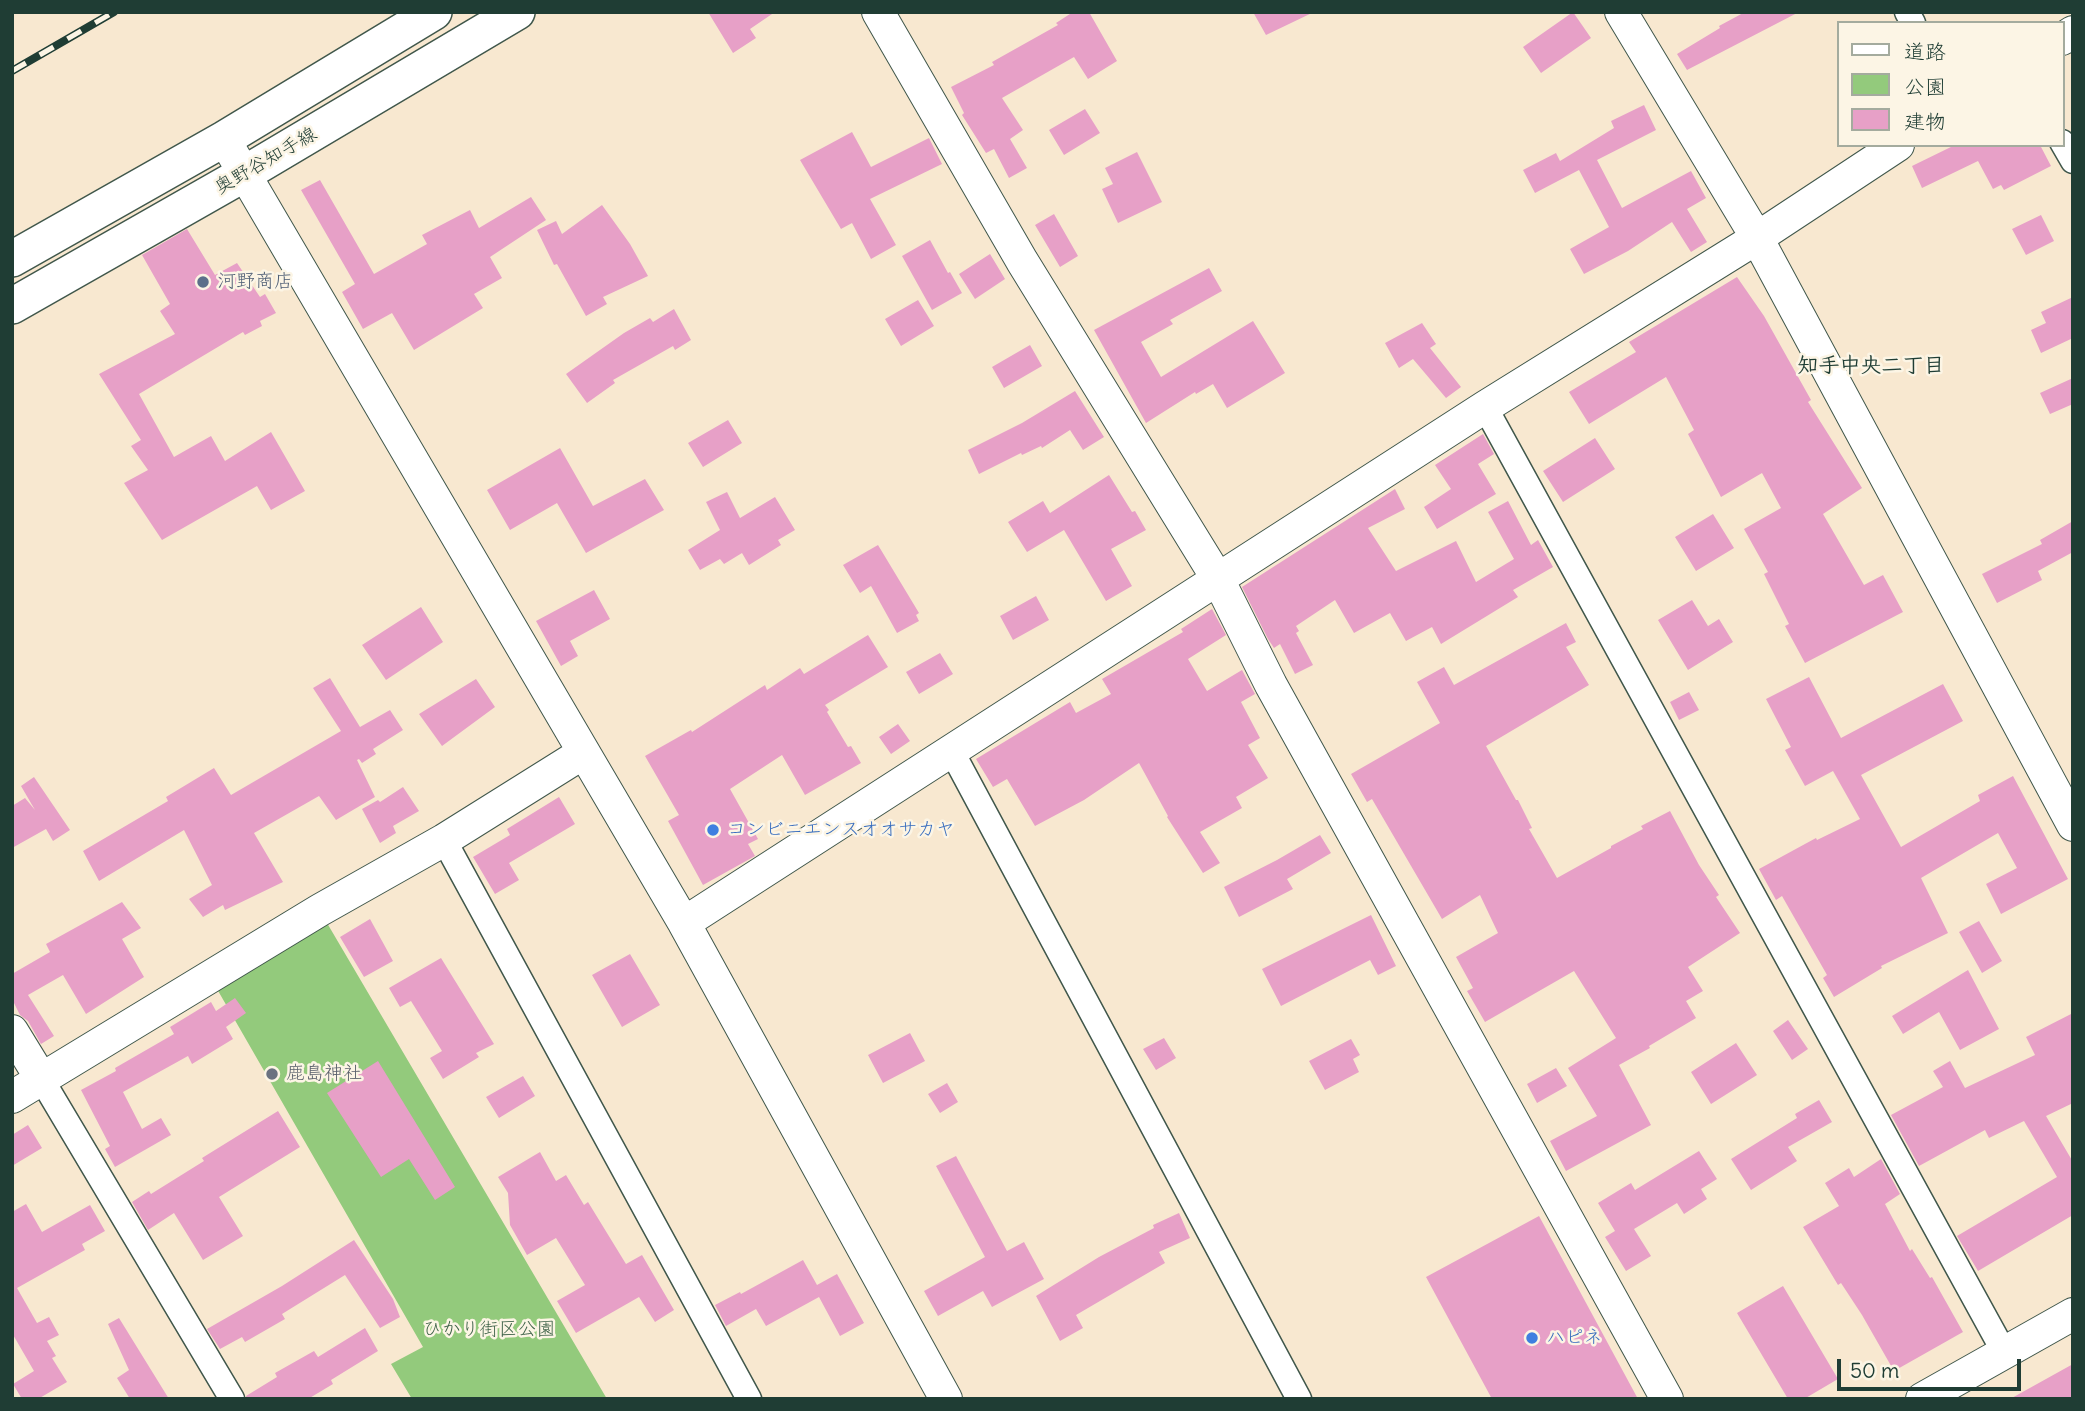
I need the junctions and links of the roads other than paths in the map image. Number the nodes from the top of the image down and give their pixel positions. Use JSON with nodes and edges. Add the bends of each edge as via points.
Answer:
{"nodes":[{"id":1,"x":433,"y":12,"type":"edge"},
{"id":2,"x":517,"y":12,"type":"edge"},
{"id":3,"x":878,"y":12,"type":"edge"},
{"id":4,"x":1620,"y":12,"type":"edge"},
{"id":5,"x":224,"y":139,"type":"junction"},
{"id":6,"x":2064,"y":145,"type":"edge"},
{"id":7,"x":1895,"y":147,"type":"edge"},
{"id":8,"x":2073,"y":161,"type":"edge"},
{"id":9,"x":244,"y":174,"type":"junction"},
{"id":10,"x":1757,"y":238,"type":"junction"},
{"id":11,"x":12,"y":259,"type":"edge"},
{"id":12,"x":12,"y":306,"type":"edge"},
{"id":13,"x":1485,"y":407,"type":"junction"},
{"id":14,"x":1219,"y":581,"type":"junction"},
{"id":15,"x":951,"y":750,"type":"junction"},
{"id":16,"x":583,"y":752,"type":"junction"},
{"id":17,"x":2073,"y":825,"type":"edge"},
{"id":18,"x":444,"y":840,"type":"junction"},
{"id":19,"x":684,"y":923,"type":"junction"},
{"id":20,"x":12,"y":1031,"type":"edge"},
{"id":21,"x":42,"y":1080,"type":"junction"},
{"id":22,"x":12,"y":1097,"type":"edge"},
{"id":23,"x":2073,"y":1314,"type":"edge"},
{"id":24,"x":2004,"y":1352,"type":"junction"},
{"id":25,"x":233,"y":1399,"type":"edge"},
{"id":26,"x":749,"y":1399,"type":"edge"},
{"id":27,"x":946,"y":1399,"type":"edge"},
{"id":28,"x":1299,"y":1399,"type":"edge"},
{"id":29,"x":1667,"y":1399,"type":"edge"},
{"id":30,"x":1922,"y":1399,"type":"edge"}],
"edges":[{"from":1,"to":5,"type":"main road","name":"奥野谷知手線"},
{"from":2,"to":9,"type":"main road","name":"奥野谷知手線"},
{"from":3,"to":14,"type":"street","via":[[1022,261]]},
{"from":4,"to":10,"type":"street"},
{"from":5,"to":9,"type":"street"},
{"from":5,"to":11,"type":"main road","name":"奥野谷知手線"},
{"from":6,"to":8,"type":"street"},
{"from":7,"to":10,"type":"street"},
{"from":9,"to":12,"type":"main road","name":"奥野谷知手線"},
{"from":9,"to":16,"type":"street"},
{"from":10,"to":13,"type":"street"},
{"from":10,"to":17,"type":"street"},
{"from":13,"to":14,"type":"street"},
{"from":13,"to":24,"type":"street"},
{"from":14,"to":15,"type":"street"},
{"from":14,"to":29,"type":"street","via":[[1271,685]]},
{"from":15,"to":19,"type":"street"},
{"from":15,"to":28,"type":"street"},
{"from":16,"to":18,"type":"street"},
{"from":16,"to":19,"type":"street"},
{"from":18,"to":21,"type":"street"},
{"from":18,"to":26,"type":"street"},
{"from":19,"to":27,"type":"street"},
{"from":20,"to":21,"type":"street"},
{"from":21,"to":22,"type":"street"},
{"from":21,"to":25,"type":"street"},
{"from":23,"to":24,"type":"street"},
{"from":24,"to":30,"type":"street"}]}
